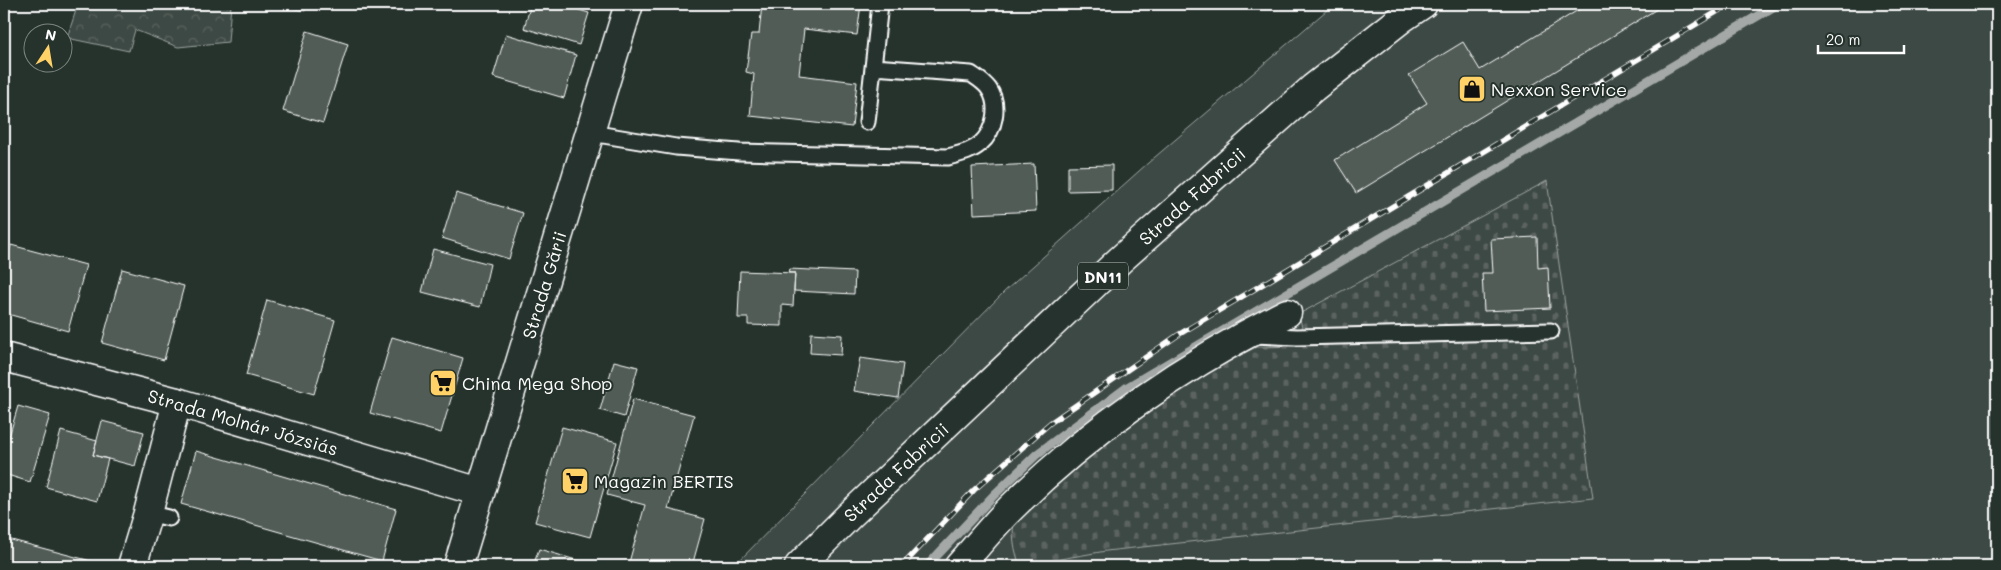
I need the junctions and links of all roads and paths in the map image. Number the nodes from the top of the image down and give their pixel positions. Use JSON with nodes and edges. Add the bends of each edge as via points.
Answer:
{"nodes":[{"id":1,"x":629,"y":4,"type":"edge"},
{"id":2,"x":880,"y":4,"type":"edge"},
{"id":3,"x":1423,"y":4,"type":"edge"},
{"id":4,"x":873,"y":67,"type":"junction"},
{"id":5,"x":868,"y":122,"type":"dead end"},
{"id":6,"x":591,"y":133,"type":"junction"},
{"id":7,"x":1287,"y":313,"type":"dead end"},
{"id":8,"x":1551,"y":331,"type":"dead end"},
{"id":9,"x":1245,"y":334,"type":"junction"},
{"id":10,"x":4,"y":357,"type":"edge"},
{"id":11,"x":177,"y":402,"type":"junction"},
{"id":12,"x":480,"y":492,"type":"junction"},
{"id":13,"x":132,"y":566,"type":"edge"},
{"id":14,"x":458,"y":566,"type":"edge"},
{"id":15,"x":799,"y":566,"type":"edge"},
{"id":16,"x":959,"y":566,"type":"edge"}],
"edges":[{"from":1,"to":6,"type":"main road","name":"Strada Gării"},
{"from":2,"to":4,"type":"lane"},
{"from":3,"to":15,"type":"main road","name":"Strada Fabricii","number":"DN11","via":[[1313,88],[1120,260]]},
{"from":4,"to":5,"type":"lane"},
{"from":4,"to":6,"type":"lane","via":[[971,74],[985,85],[994,101],[988,135],[972,150],[948,157],[739,152],[676,147]]},
{"from":6,"to":12,"type":"main road","name":"Strada Gării"},
{"from":7,"to":9,"type":"main road"},
{"from":8,"to":9,"type":"lane","via":[[1297,337]]},
{"from":9,"to":16,"type":"main road","via":[[1166,382],[1098,430],[1014,504]]},
{"from":10,"to":11,"type":"main road","name":"Strada Molnár Józsiás"},
{"from":11,"to":12,"type":"main road","name":"Strada Molnár Józsiás"},
{"from":11,"to":13,"type":"main road","via":[[158,516]]},
{"from":12,"to":14,"type":"main road","name":"Strada Gării"}]}
